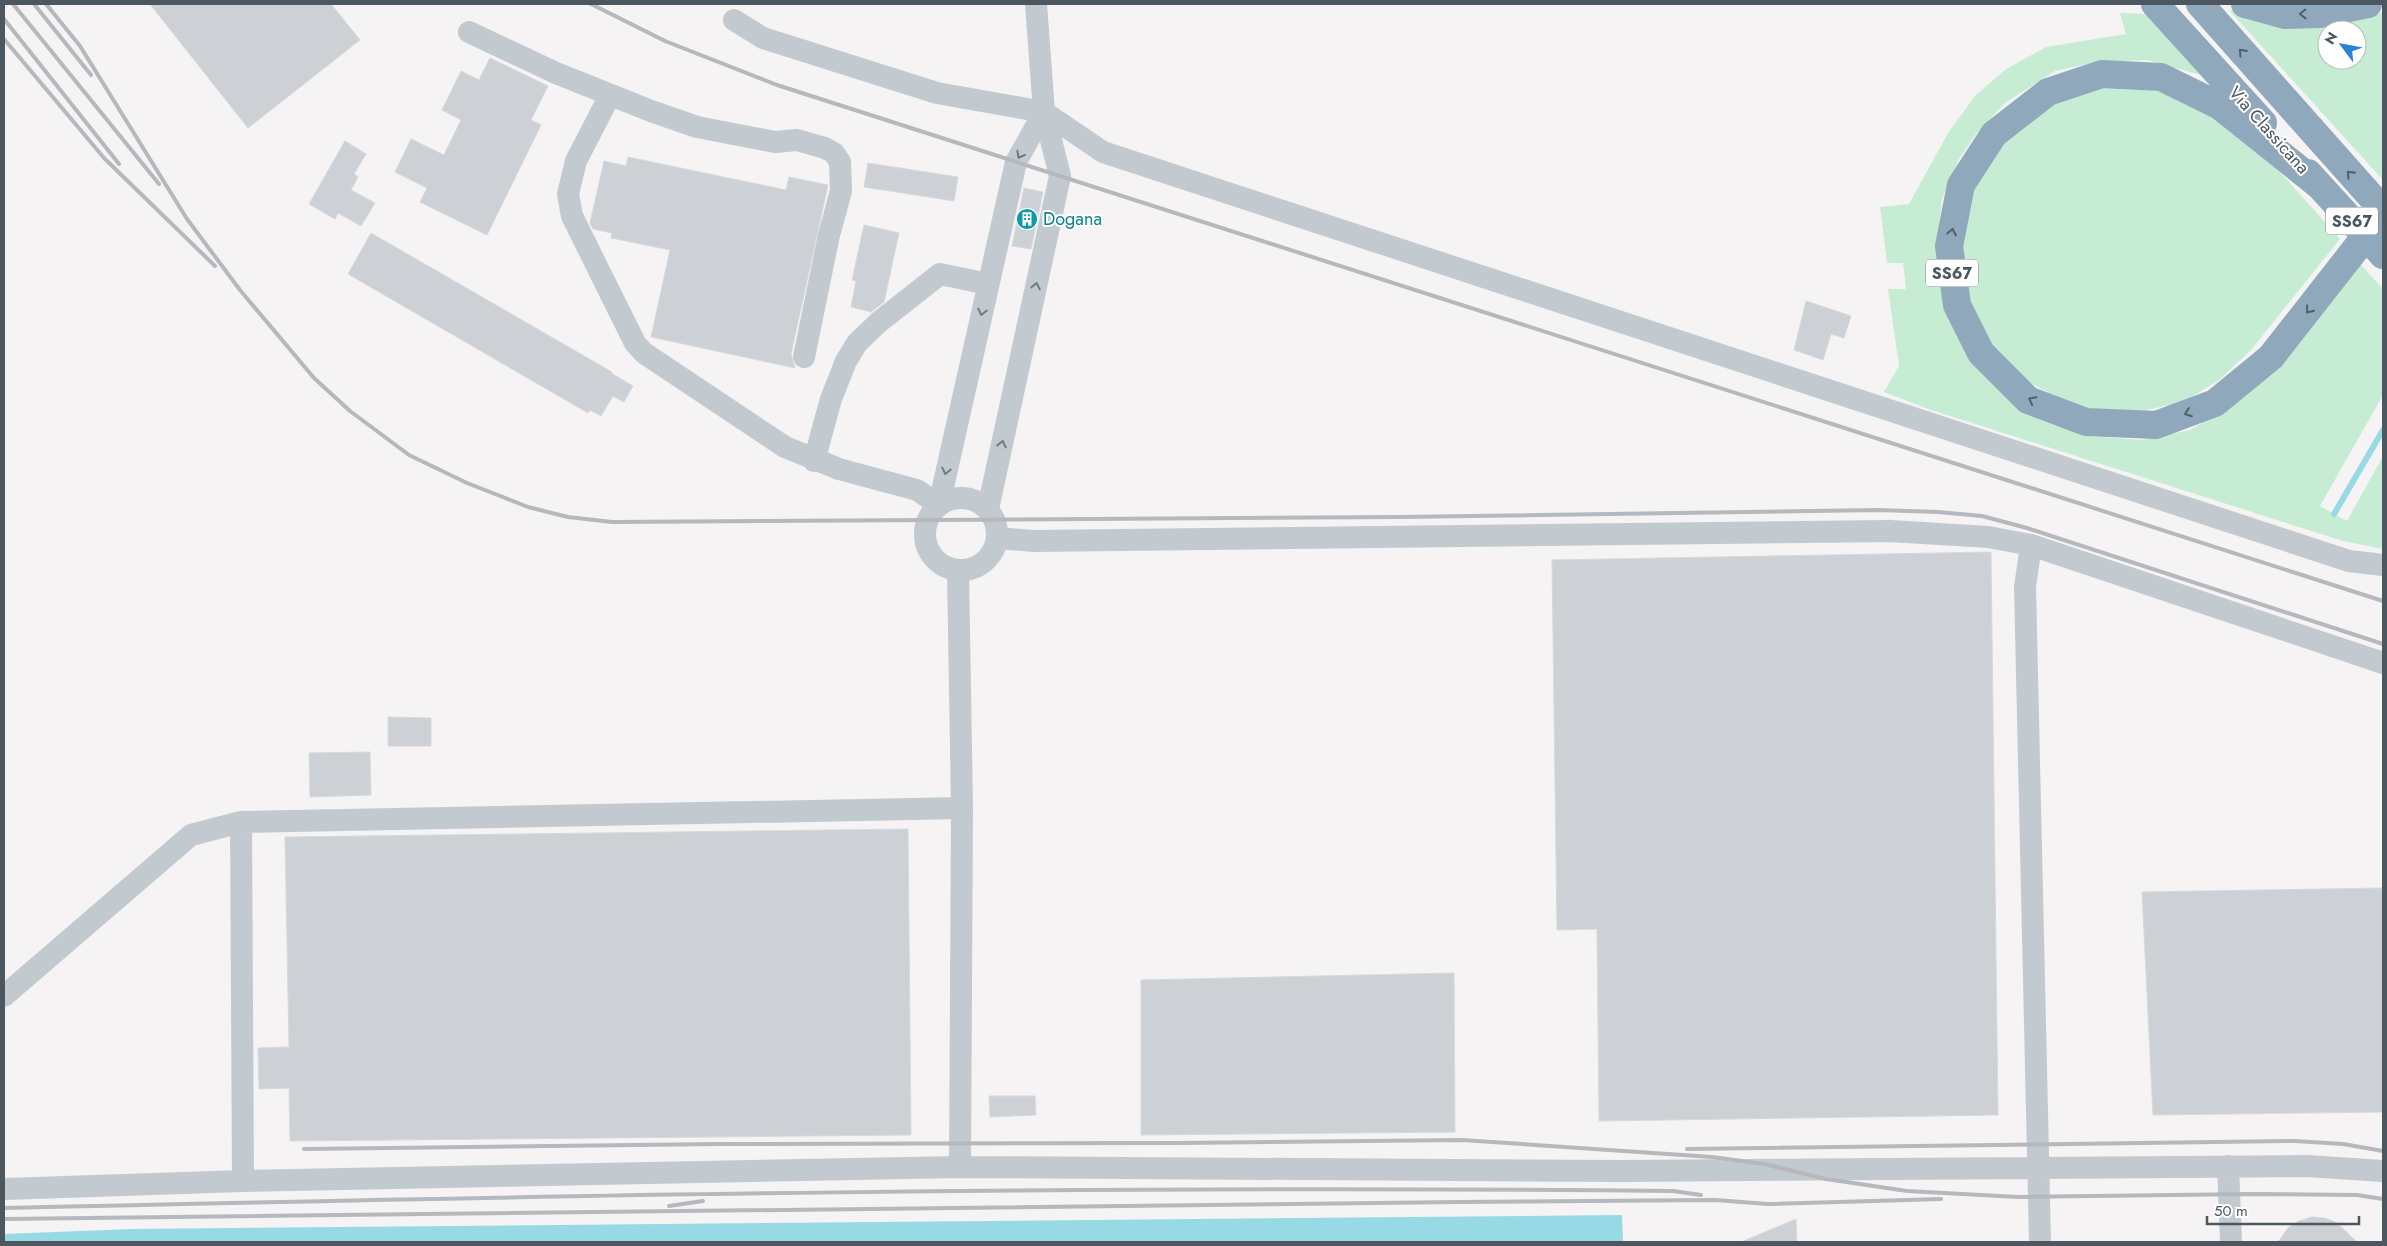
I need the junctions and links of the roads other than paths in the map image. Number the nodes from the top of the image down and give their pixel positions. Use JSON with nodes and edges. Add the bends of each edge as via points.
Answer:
{"nodes":[{"id":1,"x":1036,"y":4,"type":"edge"},
{"id":2,"x":2155,"y":4,"type":"edge"},
{"id":3,"x":2200,"y":4,"type":"edge"},
{"id":4,"x":2245,"y":4,"type":"edge"},
{"id":5,"x":2368,"y":4,"type":"edge"},
{"id":6,"x":734,"y":20,"type":"dead end"},
{"id":7,"x":470,"y":32,"type":"dead end"},
{"id":8,"x":610,"y":95,"type":"junction"},
{"id":9,"x":1044,"y":112,"type":"junction"},
{"id":10,"x":2320,"y":186,"type":"junction"},
{"id":11,"x":2383,"y":210,"type":"edge"},
{"id":12,"x":2383,"y":214,"type":"edge"},
{"id":13,"x":2383,"y":255,"type":"edge"},
{"id":14,"x":988,"y":284,"type":"junction"},
{"id":15,"x":804,"y":356,"type":"dead end"},
{"id":16,"x":814,"y":461,"type":"junction"},
{"id":17,"x":939,"y":505,"type":"junction"},
{"id":18,"x":988,"y":509,"type":"junction"},
{"id":19,"x":997,"y":538,"type":"junction"},
{"id":20,"x":2031,"y":545,"type":"junction"},
{"id":21,"x":2383,"y":565,"type":"edge"},
{"id":22,"x":958,"y":570,"type":"junction"},
{"id":23,"x":2383,"y":663,"type":"edge"},
{"id":24,"x":962,"y":808,"type":"junction"},
{"id":25,"x":241,"y":822,"type":"junction"},
{"id":26,"x":4,"y":996,"type":"edge"},
{"id":27,"x":2228,"y":1166,"type":"junction"},
{"id":28,"x":960,"y":1167,"type":"junction"},
{"id":29,"x":2038,"y":1167,"type":"junction"},
{"id":30,"x":2383,"y":1171,"type":"edge"},
{"id":31,"x":243,"y":1181,"type":"junction"},
{"id":32,"x":4,"y":1189,"type":"edge"},
{"id":33,"x":2231,"y":1241,"type":"dead end"},
{"id":34,"x":2040,"y":1242,"type":"edge"}],
"edges":[{"from":1,"to":9,"type":"street"},
{"from":2,"to":10,"type":"highway","name":"Via Classicana"},
{"from":11,"to":3,"type":"highway","name":"Via Classicana","one_way":true},
{"from":5,"to":4,"type":"highway","one_way":true,"via":[[2320,14],[2285,15]]},
{"from":6,"to":9,"type":"street","via":[[763,38],[937,93]]},
{"from":7,"to":8,"type":"street"},
{"from":8,"to":15,"type":"street","via":[[697,127],[775,142],[797,140],[834,153],[840,162],[841,191]]},
{"from":8,"to":16,"type":"street","via":[[576,161],[568,194],[572,216],[635,343],[644,353],[723,407],[785,447]]},
{"from":9,"to":14,"type":"street","one_way":true,"via":[[1016,162]]},
{"from":18,"to":9,"type":"street","one_way":true,"via":[[1060,176]]},
{"from":9,"to":21,"type":"street","via":[[1103,152],[2340,558]]},
{"from":12,"to":10,"type":"highway","number":"SS67","one_way":true,"via":[[2271,357],[2215,403],[2156,425],[2086,422],[2028,400],[1981,353],[1957,305],[1949,246],[1961,185],[2001,128],[2048,92],[2102,74],[2161,78],[2220,106]]},
{"from":10,"to":13,"type":"highway","name":"Via Classicana","number":"SS67"},
{"from":14,"to":16,"type":"street","via":[[940,274],[857,343],[831,398]]},
{"from":14,"to":17,"type":"street","one_way":true},
{"from":16,"to":17,"type":"street","via":[[917,490]]},
{"from":17,"to":18,"type":"street","via":[[959,498],[970,499]]},
{"from":17,"to":22,"type":"street","via":[[928,520],[926,542],[937,562]]},
{"from":18,"to":19,"type":"street"},
{"from":19,"to":20,"type":"street","via":[[1034,541],[1890,531],[1988,537]]},
{"from":19,"to":22,"type":"street","via":[[994,549],[984,562],[970,570]]},
{"from":20,"to":23,"type":"street"},
{"from":20,"to":29,"type":"street","via":[[2025,586]]},
{"from":22,"to":24,"type":"street"},
{"from":24,"to":25,"type":"street"},
{"from":24,"to":28,"type":"street"},
{"from":25,"to":26,"type":"street","via":[[191,836]]},
{"from":25,"to":31,"type":"street"},
{"from":27,"to":29,"type":"street"},
{"from":27,"to":30,"type":"street","via":[[2307,1166]]},
{"from":27,"to":33,"type":"street"},
{"from":28,"to":29,"type":"street","via":[[1634,1171]]},
{"from":28,"to":31,"type":"street"},
{"from":29,"to":34,"type":"street"},
{"from":31,"to":32,"type":"street"}]}
